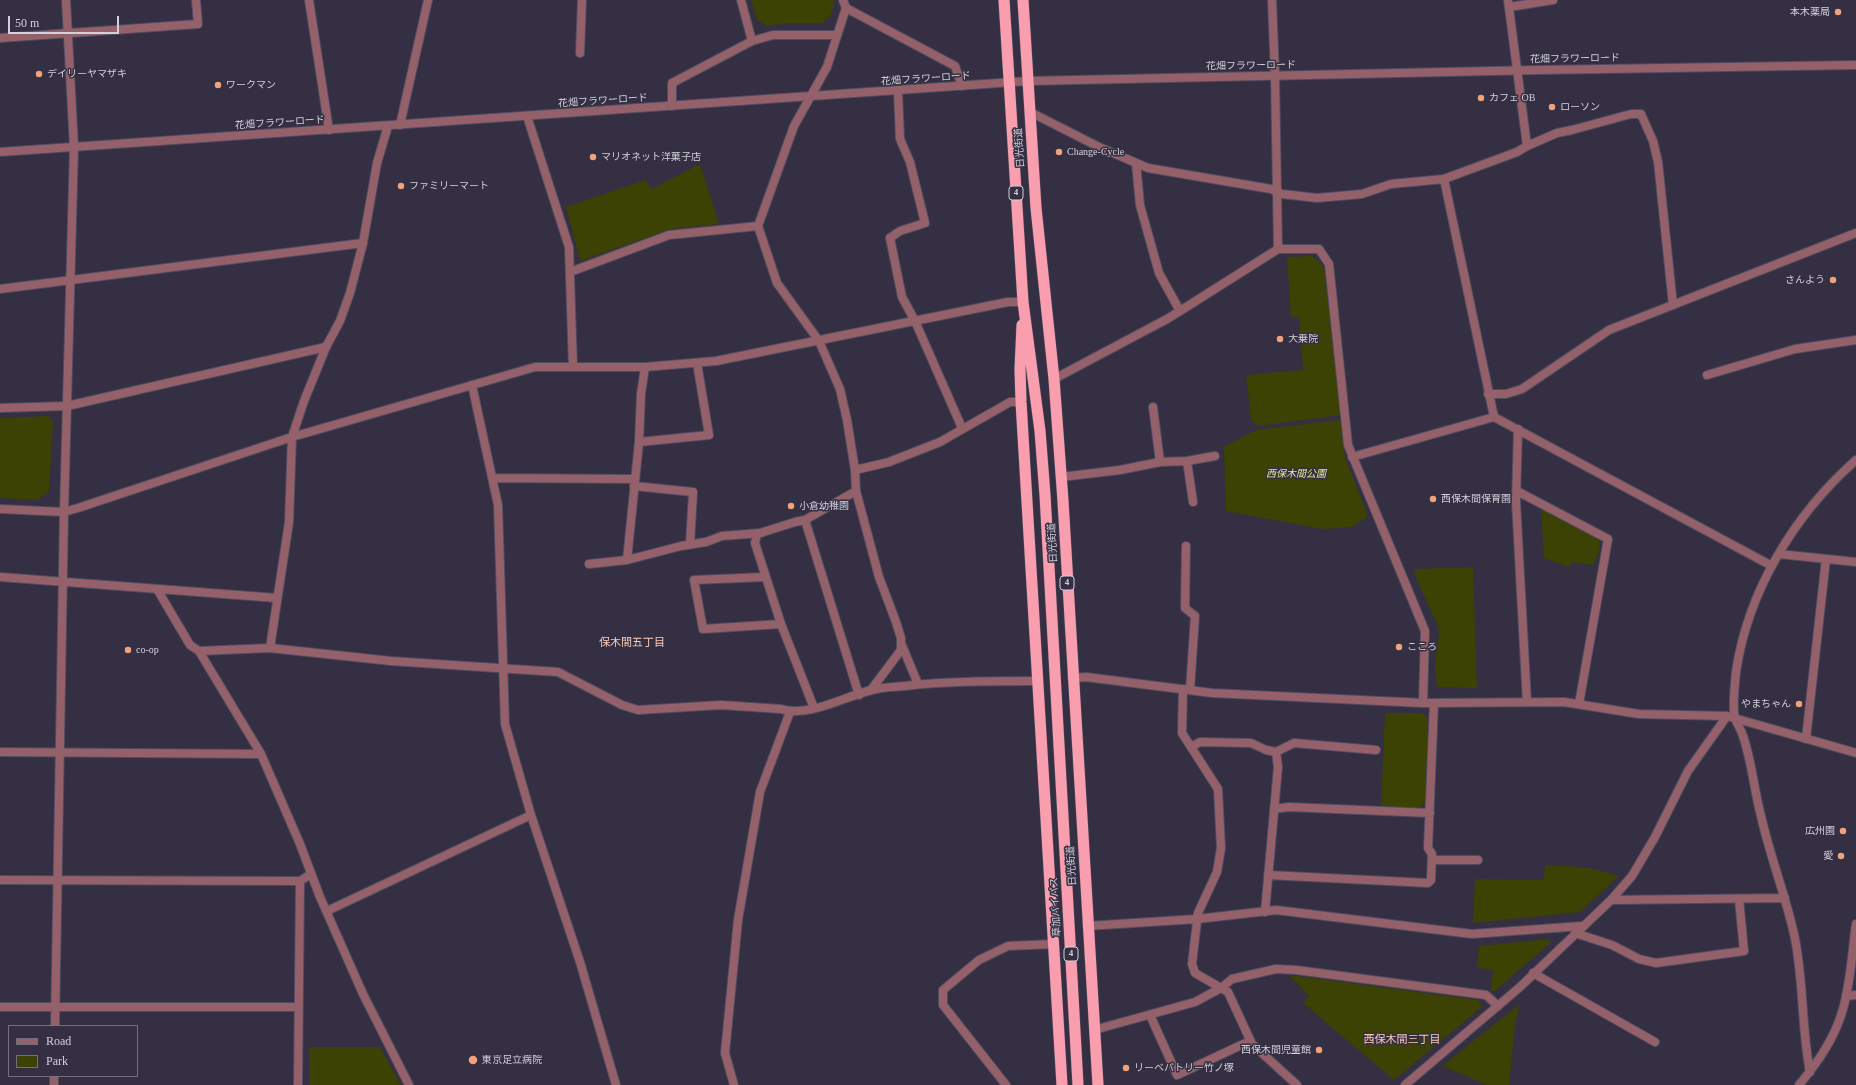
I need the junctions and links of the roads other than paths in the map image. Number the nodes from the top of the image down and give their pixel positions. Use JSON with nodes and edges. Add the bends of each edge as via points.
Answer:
{"nodes":[{"id":1,"x":66,"y":0,"type":"edge"},
{"id":2,"x":196,"y":0,"type":"edge"},
{"id":3,"x":309,"y":0,"type":"edge"},
{"id":4,"x":428,"y":0,"type":"edge"},
{"id":5,"x":582,"y":0,"type":"edge"},
{"id":6,"x":741,"y":0,"type":"edge"},
{"id":7,"x":1004,"y":0,"type":"edge"},
{"id":8,"x":1023,"y":0,"type":"edge"},
{"id":9,"x":1272,"y":0,"type":"edge"},
{"id":10,"x":1553,"y":0,"type":"edge"},
{"id":11,"x":845,"y":4,"type":"edge"},
{"id":12,"x":1508,"y":4,"type":"edge"},
{"id":13,"x":68,"y":33,"type":"junction"},
{"id":14,"x":836,"y":35,"type":"junction"},
{"id":15,"x":0,"y":38,"type":"edge"},
{"id":16,"x":752,"y":41,"type":"junction"},
{"id":17,"x":580,"y":53,"type":"dead end"},
{"id":18,"x":1856,"y":65,"type":"edge"},
{"id":19,"x":1518,"y":70,"type":"junction"},
{"id":20,"x":1276,"y":75,"type":"junction"},
{"id":21,"x":1028,"y":82,"type":"junction"},
{"id":22,"x":1008,"y":83,"type":"junction"},
{"id":23,"x":962,"y":86,"type":"junction"},
{"id":24,"x":898,"y":91,"type":"junction"},
{"id":25,"x":810,"y":96,"type":"junction"},
{"id":26,"x":672,"y":106,"type":"junction"},
{"id":27,"x":1030,"y":112,"type":"junction"},
{"id":28,"x":527,"y":116,"type":"junction"},
{"id":29,"x":400,"y":125,"type":"junction"},
{"id":30,"x":388,"y":126,"type":"junction"},
{"id":31,"x":330,"y":130,"type":"junction"},
{"id":32,"x":1527,"y":146,"type":"junction"},
{"id":33,"x":74,"y":147,"type":"junction"},
{"id":34,"x":0,"y":152,"type":"edge"},
{"id":35,"x":1136,"y":163,"type":"junction"},
{"id":36,"x":1444,"y":179,"type":"junction"},
{"id":37,"x":1276,"y":192,"type":"junction"},
{"id":38,"x":758,"y":226,"type":"junction"},
{"id":39,"x":1856,"y":233,"type":"edge"},
{"id":40,"x":363,"y":243,"type":"junction"},
{"id":41,"x":1278,"y":249,"type":"junction"},
{"id":42,"x":570,"y":272,"type":"junction"},
{"id":43,"x":72,"y":280,"type":"junction"},
{"id":44,"x":0,"y":289,"type":"edge"},
{"id":45,"x":1023,"y":302,"type":"junction"},
{"id":46,"x":1674,"y":305,"type":"junction"},
{"id":47,"x":1180,"y":311,"type":"junction"},
{"id":48,"x":915,"y":321,"type":"junction"},
{"id":49,"x":1856,"y":340,"type":"edge"},
{"id":50,"x":818,"y":341,"type":"junction"},
{"id":51,"x":326,"y":347,"type":"junction"},
{"id":52,"x":697,"y":363,"type":"junction"},
{"id":53,"x":573,"y":367,"type":"junction"},
{"id":54,"x":645,"y":367,"type":"junction"},
{"id":55,"x":1707,"y":375,"type":"dead end"},
{"id":56,"x":1054,"y":379,"type":"junction"},
{"id":57,"x":472,"y":385,"type":"junction"},
{"id":58,"x":1488,"y":394,"type":"junction"},
{"id":59,"x":1021,"y":402,"type":"junction"},
{"id":60,"x":67,"y":406,"type":"junction"},
{"id":61,"x":1153,"y":407,"type":"dead end"},
{"id":62,"x":0,"y":408,"type":"edge"},
{"id":63,"x":1494,"y":417,"type":"junction"},
{"id":64,"x":962,"y":428,"type":"junction"},
{"id":65,"x":1518,"y":429,"type":"junction"},
{"id":66,"x":292,"y":437,"type":"junction"},
{"id":67,"x":638,"y":442,"type":"junction"},
{"id":68,"x":1215,"y":456,"type":"dead end"},
{"id":69,"x":1352,"y":457,"type":"junction"},
{"id":70,"x":1856,"y":460,"type":"edge"},
{"id":71,"x":1187,"y":461,"type":"junction"},
{"id":72,"x":1160,"y":462,"type":"junction"},
{"id":73,"x":855,"y":470,"type":"junction"},
{"id":74,"x":1061,"y":477,"type":"junction"},
{"id":75,"x":492,"y":478,"type":"junction"},
{"id":76,"x":634,"y":482,"type":"junction"},
{"id":77,"x":856,"y":491,"type":"junction"},
{"id":78,"x":1517,"y":491,"type":"junction"},
{"id":79,"x":1194,"y":502,"type":"dead end"},
{"id":80,"x":0,"y":509,"type":"edge"},
{"id":81,"x":64,"y":512,"type":"junction"},
{"id":82,"x":805,"y":520,"type":"junction"},
{"id":83,"x":761,"y":533,"type":"junction"},
{"id":84,"x":690,"y":544,"type":"junction"},
{"id":85,"x":1186,"y":546,"type":"dead end"},
{"id":86,"x":1779,"y":554,"type":"junction"},
{"id":87,"x":1826,"y":559,"type":"junction"},
{"id":88,"x":627,"y":560,"type":"junction"},
{"id":89,"x":1856,"y":562,"type":"edge"},
{"id":90,"x":590,"y":564,"type":"dead end"},
{"id":91,"x":1772,"y":566,"type":"junction"},
{"id":92,"x":0,"y":577,"type":"edge"},
{"id":93,"x":765,"y":577,"type":"junction"},
{"id":94,"x":63,"y":581,"type":"junction"},
{"id":95,"x":158,"y":589,"type":"junction"},
{"id":96,"x":277,"y":598,"type":"junction"},
{"id":97,"x":781,"y":624,"type":"junction"},
{"id":98,"x":901,"y":643,"type":"junction"},
{"id":99,"x":270,"y":648,"type":"junction"},
{"id":100,"x":199,"y":651,"type":"junction"},
{"id":101,"x":503,"y":667,"type":"junction"},
{"id":102,"x":1072,"y":678,"type":"junction"},
{"id":103,"x":1038,"y":681,"type":"junction"},
{"id":104,"x":918,"y":684,"type":"junction"},
{"id":105,"x":871,"y":690,"type":"junction"},
{"id":106,"x":1187,"y":690,"type":"junction"},
{"id":107,"x":859,"y":695,"type":"junction"},
{"id":108,"x":1527,"y":702,"type":"junction"},
{"id":109,"x":1423,"y":703,"type":"junction"},
{"id":110,"x":1434,"y":703,"type":"junction"},
{"id":111,"x":1579,"y":704,"type":"junction"},
{"id":112,"x":814,"y":708,"type":"junction"},
{"id":113,"x":790,"y":712,"type":"junction"},
{"id":114,"x":1731,"y":716,"type":"junction"},
{"id":115,"x":1806,"y":738,"type":"junction"},
{"id":116,"x":1191,"y":747,"type":"junction"},
{"id":117,"x":1376,"y":750,"type":"dead end"},
{"id":118,"x":0,"y":752,"type":"edge"},
{"id":119,"x":1276,"y":752,"type":"junction"},
{"id":120,"x":59,"y":753,"type":"junction"},
{"id":121,"x":1856,"y":753,"type":"edge"},
{"id":122,"x":261,"y":754,"type":"junction"},
{"id":123,"x":1274,"y":809,"type":"junction"},
{"id":124,"x":1430,"y":813,"type":"junction"},
{"id":125,"x":531,"y":815,"type":"junction"},
{"id":126,"x":1063,"y":824,"type":"joint"},
{"id":127,"x":1432,"y":860,"type":"junction"},
{"id":128,"x":1478,"y":860,"type":"dead end"},
{"id":129,"x":311,"y":874,"type":"junction"},
{"id":130,"x":1268,"y":875,"type":"junction"},
{"id":131,"x":0,"y":880,"type":"edge"},
{"id":132,"x":56,"y":880,"type":"junction"},
{"id":133,"x":300,"y":881,"type":"junction"},
{"id":134,"x":1785,"y":898,"type":"junction"},
{"id":135,"x":1739,"y":899,"type":"junction"},
{"id":136,"x":1611,"y":900,"type":"junction"},
{"id":137,"x":327,"y":911,"type":"junction"},
{"id":138,"x":1265,"y":912,"type":"junction"},
{"id":139,"x":1197,"y":919,"type":"junction"},
{"id":140,"x":1856,"y":924,"type":"edge"},
{"id":141,"x":1087,"y":926,"type":"junction"},
{"id":142,"x":1582,"y":926,"type":"junction"},
{"id":143,"x":1575,"y":933,"type":"junction"},
{"id":144,"x":1054,"y":944,"type":"junction"},
{"id":145,"x":1533,"y":973,"type":"junction"},
{"id":146,"x":1221,"y":988,"type":"junction"},
{"id":147,"x":1856,"y":995,"type":"edge"},
{"id":148,"x":1846,"y":996,"type":"junction"},
{"id":149,"x":55,"y":1006,"type":"junction"},
{"id":150,"x":1498,"y":1006,"type":"junction"},
{"id":151,"x":0,"y":1007,"type":"edge"},
{"id":152,"x":298,"y":1007,"type":"junction"},
{"id":153,"x":1150,"y":1015,"type":"junction"},
{"id":154,"x":55,"y":1025,"type":"edge"},
{"id":155,"x":1094,"y":1030,"type":"junction"},
{"id":156,"x":1250,"y":1041,"type":"junction"},
{"id":157,"x":1655,"y":1042,"type":"dead end"},
{"id":158,"x":1810,"y":1072,"type":"junction"},
{"id":159,"x":298,"y":1085,"type":"edge"},
{"id":160,"x":410,"y":1085,"type":"edge"},
{"id":161,"x":616,"y":1085,"type":"edge"},
{"id":162,"x":734,"y":1085,"type":"edge"},
{"id":163,"x":1006,"y":1085,"type":"edge"},
{"id":164,"x":1062,"y":1085,"type":"edge"},
{"id":165,"x":1078,"y":1085,"type":"edge"},
{"id":166,"x":1098,"y":1085,"type":"edge"},
{"id":167,"x":1297,"y":1085,"type":"edge"},
{"id":168,"x":1405,"y":1085,"type":"edge"},
{"id":169,"x":1799,"y":1085,"type":"edge"}],
"edges":[{"from":1,"to":13,"type":"street"},
{"from":2,"to":13,"type":"street","via":[[198,24]]},
{"from":3,"to":31,"type":"street"},
{"from":4,"to":29,"type":"street"},
{"from":5,"to":17,"type":"street"},
{"from":6,"to":16,"type":"street"},
{"from":7,"to":22,"type":"highway","name":"日光街道","number":"4"},
{"from":8,"to":21,"type":"highway","name":"日光街道","number":"4"},
{"from":9,"to":20,"type":"street"},
{"from":10,"to":12,"type":"street"},
{"from":11,"to":14,"type":"street"},
{"from":11,"to":23,"type":"street","via":[[955,66]]},
{"from":12,"to":19,"type":"street"},
{"from":13,"to":15,"type":"street"},
{"from":13,"to":33,"type":"street"},
{"from":14,"to":16,"type":"street","via":[[773,35]]},
{"from":14,"to":25,"type":"street","via":[[827,67]]},
{"from":16,"to":26,"type":"street","via":[[672,83]]},
{"from":18,"to":19,"type":"street","name":"花畑フラワーロード"},
{"from":19,"to":20,"type":"street","name":"花畑フラワーロード"},
{"from":19,"to":32,"type":"street"},
{"from":20,"to":21,"type":"street","name":"花畑フラワーロード"},
{"from":20,"to":37,"type":"street"},
{"from":21,"to":22,"type":"street","name":"花畑フラワーロード"},
{"from":21,"to":27,"type":"highway","name":"日光街道","number":"4"},
{"from":22,"to":23,"type":"street","name":"花畑フラワーロード"},
{"from":22,"to":45,"type":"highway","name":"日光街道","number":"4"},
{"from":23,"to":24,"type":"street","name":"花畑フラワーロード"},
{"from":24,"to":25,"type":"street","name":"花畑フラワーロード"},
{"from":24,"to":48,"type":"street","via":[[900,139],[910,162],[925,223],[900,231],[890,238],[902,296]]},
{"from":25,"to":26,"type":"street","name":"花畑フラワーロード"},
{"from":25,"to":38,"type":"street","via":[[794,126]]},
{"from":26,"to":28,"type":"street","name":"花畑フラワーロード"},
{"from":27,"to":35,"type":"street"},
{"from":27,"to":56,"type":"highway","name":"日光街道","number":"4","via":[[1036,208]]},
{"from":28,"to":29,"type":"street","name":"花畑フラワーロード"},
{"from":28,"to":42,"type":"street","via":[[569,247]]},
{"from":29,"to":30,"type":"street","name":"花畑フラワーロード"},
{"from":30,"to":31,"type":"street","name":"花畑フラワーロード"},
{"from":30,"to":40,"type":"street","via":[[377,163]]},
{"from":31,"to":33,"type":"street","name":"花畑フラワーロード"},
{"from":32,"to":36,"type":"street"},
{"from":32,"to":46,"type":"street","via":[[1557,132],[1631,114],[1641,114],[1653,141],[1658,162]]},
{"from":33,"to":34,"type":"street","name":"花畑フラワーロード"},
{"from":33,"to":43,"type":"street"},
{"from":35,"to":37,"type":"street","via":[[1148,168],[1271,189]]},
{"from":35,"to":47,"type":"street","via":[[1140,205],[1159,273]]},
{"from":36,"to":37,"type":"street","via":[[1391,184],[1362,194],[1318,198]]},
{"from":36,"to":58,"type":"street"},
{"from":37,"to":41,"type":"street"},
{"from":38,"to":42,"type":"street","via":[[669,235]]},
{"from":38,"to":50,"type":"street","via":[[777,283]]},
{"from":39,"to":46,"type":"street"},
{"from":40,"to":43,"type":"street"},
{"from":40,"to":51,"type":"street","via":[[350,293],[340,321]]},
{"from":41,"to":47,"type":"street"},
{"from":41,"to":69,"type":"street","via":[[1320,249],[1329,264],[1348,445]]},
{"from":42,"to":53,"type":"street"},
{"from":43,"to":44,"type":"street"},
{"from":43,"to":60,"type":"street"},
{"from":45,"to":48,"type":"street","via":[[1008,302]]},
{"from":45,"to":59,"type":"highway","number":"4"},
{"from":45,"to":126,"type":"highway","name":"日光街道","number":"4","via":[[1040,432]]},
{"from":46,"to":58,"type":"street","via":[[1609,330],[1522,388],[1506,394]]},
{"from":47,"to":56,"type":"street"},
{"from":48,"to":50,"type":"street"},
{"from":48,"to":64,"type":"street"},
{"from":49,"to":55,"type":"street","via":[[1795,349]]},
{"from":50,"to":52,"type":"street"},
{"from":50,"to":73,"type":"street","via":[[840,389]]},
{"from":51,"to":60,"type":"street"},
{"from":51,"to":66,"type":"street"},
{"from":52,"to":54,"type":"street"},
{"from":52,"to":67,"type":"street","via":[[709,435]]},
{"from":53,"to":54,"type":"street"},
{"from":53,"to":57,"type":"street","via":[[535,367]]},
{"from":54,"to":67,"type":"street"},
{"from":56,"to":74,"type":"highway","name":"日光街道","number":"4"},
{"from":57,"to":66,"type":"street"},
{"from":57,"to":75,"type":"street"},
{"from":58,"to":63,"type":"street"},
{"from":59,"to":64,"type":"street","via":[[1010,402]]},
{"from":59,"to":103,"type":"highway","number":"4"},
{"from":60,"to":62,"type":"street"},
{"from":60,"to":81,"type":"street"},
{"from":61,"to":72,"type":"street"},
{"from":63,"to":65,"type":"street"},
{"from":63,"to":69,"type":"street"},
{"from":64,"to":73,"type":"street","via":[[940,442],[909,455],[877,466]]},
{"from":65,"to":78,"type":"street"},
{"from":65,"to":91,"type":"street"},
{"from":66,"to":81,"type":"street"},
{"from":66,"to":96,"type":"street","via":[[288,522]]},
{"from":67,"to":76,"type":"street"},
{"from":68,"to":71,"type":"street"},
{"from":69,"to":109,"type":"street","via":[[1424,631]]},
{"from":70,"to":86,"type":"street","via":[[1811,507]]},
{"from":71,"to":72,"type":"street"},
{"from":71,"to":79,"type":"street"},
{"from":72,"to":74,"type":"street"},
{"from":73,"to":77,"type":"street"},
{"from":74,"to":102,"type":"highway","name":"日光街道","number":"4"},
{"from":75,"to":76,"type":"street"},
{"from":75,"to":101,"type":"street","via":[[498,505]]},
{"from":76,"to":84,"type":"street","via":[[693,492]]},
{"from":76,"to":88,"type":"street"},
{"from":77,"to":82,"type":"street"},
{"from":77,"to":98,"type":"street","via":[[879,577]]},
{"from":78,"to":108,"type":"street"},
{"from":78,"to":111,"type":"street","via":[[1608,539]]},
{"from":80,"to":81,"type":"street"},
{"from":81,"to":94,"type":"street"},
{"from":82,"to":83,"type":"street"},
{"from":82,"to":107,"type":"street"},
{"from":83,"to":84,"type":"street","via":[[722,536]]},
{"from":83,"to":93,"type":"street","via":[[757,534],[755,543]]},
{"from":84,"to":88,"type":"street"},
{"from":85,"to":106,"type":"street","via":[[1185,608],[1195,616]]},
{"from":86,"to":87,"type":"street"},
{"from":86,"to":91,"type":"street"},
{"from":87,"to":89,"type":"street"},
{"from":87,"to":115,"type":"street"},
{"from":88,"to":90,"type":"street"},
{"from":91,"to":114,"type":"street","via":[[1755,602],[1738,657]]},
{"from":92,"to":94,"type":"street"},
{"from":93,"to":97,"type":"street"},
{"from":93,"to":97,"type":"street","via":[[694,580],[703,629]]},
{"from":94,"to":95,"type":"street"},
{"from":94,"to":120,"type":"street"},
{"from":95,"to":96,"type":"street"},
{"from":95,"to":100,"type":"street","via":[[190,645]]},
{"from":96,"to":99,"type":"street"},
{"from":97,"to":112,"type":"street"},
{"from":98,"to":104,"type":"street"},
{"from":98,"to":105,"type":"street","via":[[901,650]]},
{"from":99,"to":100,"type":"street"},
{"from":99,"to":101,"type":"street","via":[[391,661]]},
{"from":100,"to":122,"type":"street"},
{"from":101,"to":113,"type":"street","via":[[558,672],[622,705],[638,710],[721,705],[781,709]]},
{"from":101,"to":125,"type":"street","via":[[505,724]]},
{"from":102,"to":106,"type":"street","via":[[1086,677]]},
{"from":102,"to":141,"type":"highway","name":"日光街道","number":"4"},
{"from":103,"to":104,"type":"street","via":[[990,680]]},
{"from":103,"to":144,"type":"highway","number":"4"},
{"from":104,"to":105,"type":"street"},
{"from":105,"to":107,"type":"street"},
{"from":106,"to":109,"type":"street"},
{"from":106,"to":116,"type":"street","via":[[1182,733]]},
{"from":107,"to":112,"type":"street"},
{"from":108,"to":110,"type":"street"},
{"from":108,"to":111,"type":"street"},
{"from":109,"to":110,"type":"street"},
{"from":110,"to":124,"type":"street"},
{"from":111,"to":114,"type":"street","via":[[1639,714]]},
{"from":112,"to":113,"type":"street"},
{"from":113,"to":162,"type":"street","via":[[760,792],[738,920],[725,1053]]},
{"from":114,"to":115,"type":"street"},
{"from":114,"to":134,"type":"street","via":[[1743,735],[1761,817]]},
{"from":114,"to":136,"type":"street","via":[[1688,771],[1632,876]]},
{"from":115,"to":121,"type":"street"},
{"from":116,"to":119,"type":"street","via":[[1200,742],[1251,743]]},
{"from":116,"to":139,"type":"street","via":[[1218,789],[1221,848],[1217,872]]},
{"from":117,"to":119,"type":"street","via":[[1294,744]]},
{"from":118,"to":120,"type":"street"},
{"from":119,"to":123,"type":"street","via":[[1278,767]]},
{"from":120,"to":122,"type":"street"},
{"from":120,"to":132,"type":"street"},
{"from":122,"to":129,"type":"street"},
{"from":123,"to":124,"type":"street","via":[[1289,807]]},
{"from":123,"to":130,"type":"street"},
{"from":124,"to":127,"type":"street","via":[[1428,848]]},
{"from":125,"to":137,"type":"street"},
{"from":125,"to":161,"type":"street","via":[[580,962]]},
{"from":126,"to":165,"type":"highway","name":"草加バイパス","number":"4"},
{"from":127,"to":128,"type":"street"},
{"from":127,"to":130,"type":"street","via":[[1431,880],[1424,884]]},
{"from":129,"to":133,"type":"street"},
{"from":129,"to":137,"type":"street"},
{"from":130,"to":138,"type":"street"},
{"from":131,"to":132,"type":"street"},
{"from":132,"to":133,"type":"street"},
{"from":132,"to":149,"type":"street"},
{"from":133,"to":152,"type":"street"},
{"from":134,"to":135,"type":"street"},
{"from":134,"to":158,"type":"street","via":[[1801,976],[1806,1055]]},
{"from":135,"to":136,"type":"street"},
{"from":135,"to":143,"type":"street","via":[[1744,951],[1656,963],[1639,959]]},
{"from":136,"to":142,"type":"street"},
{"from":137,"to":160,"type":"street","via":[[363,994]]},
{"from":138,"to":139,"type":"street"},
{"from":138,"to":142,"type":"street","via":[[1276,910],[1472,934]]},
{"from":139,"to":141,"type":"street"},
{"from":139,"to":146,"type":"street","via":[[1192,964],[1195,973]]},
{"from":140,"to":148,"type":"street"},
{"from":141,"to":155,"type":"highway","name":"日光街道","number":"4"},
{"from":142,"to":143,"type":"street"},
{"from":143,"to":145,"type":"street"},
{"from":144,"to":163,"type":"street","via":[[1008,946],[979,960],[943,990],[943,1005]]},
{"from":144,"to":164,"type":"highway","number":"4"},
{"from":145,"to":150,"type":"street"},
{"from":145,"to":157,"type":"street"},
{"from":146,"to":150,"type":"street","via":[[1232,980],[1261,972],[1276,969],[1296,970],[1486,994]]},
{"from":146,"to":153,"type":"street","via":[[1195,1002]]},
{"from":146,"to":156,"type":"street","via":[[1228,992]]},
{"from":147,"to":148,"type":"street"},
{"from":148,"to":158,"type":"street","via":[[1834,1033]]},
{"from":149,"to":151,"type":"street"},
{"from":149,"to":152,"type":"street"},
{"from":149,"to":154,"type":"street"},
{"from":150,"to":168,"type":"street"},
{"from":152,"to":159,"type":"street"},
{"from":153,"to":155,"type":"street"},
{"from":153,"to":156,"type":"street","via":[[1177,1075]]},
{"from":155,"to":166,"type":"highway","name":"日光街道","number":"4"},
{"from":156,"to":167,"type":"street"},
{"from":158,"to":169,"type":"street"}]}
